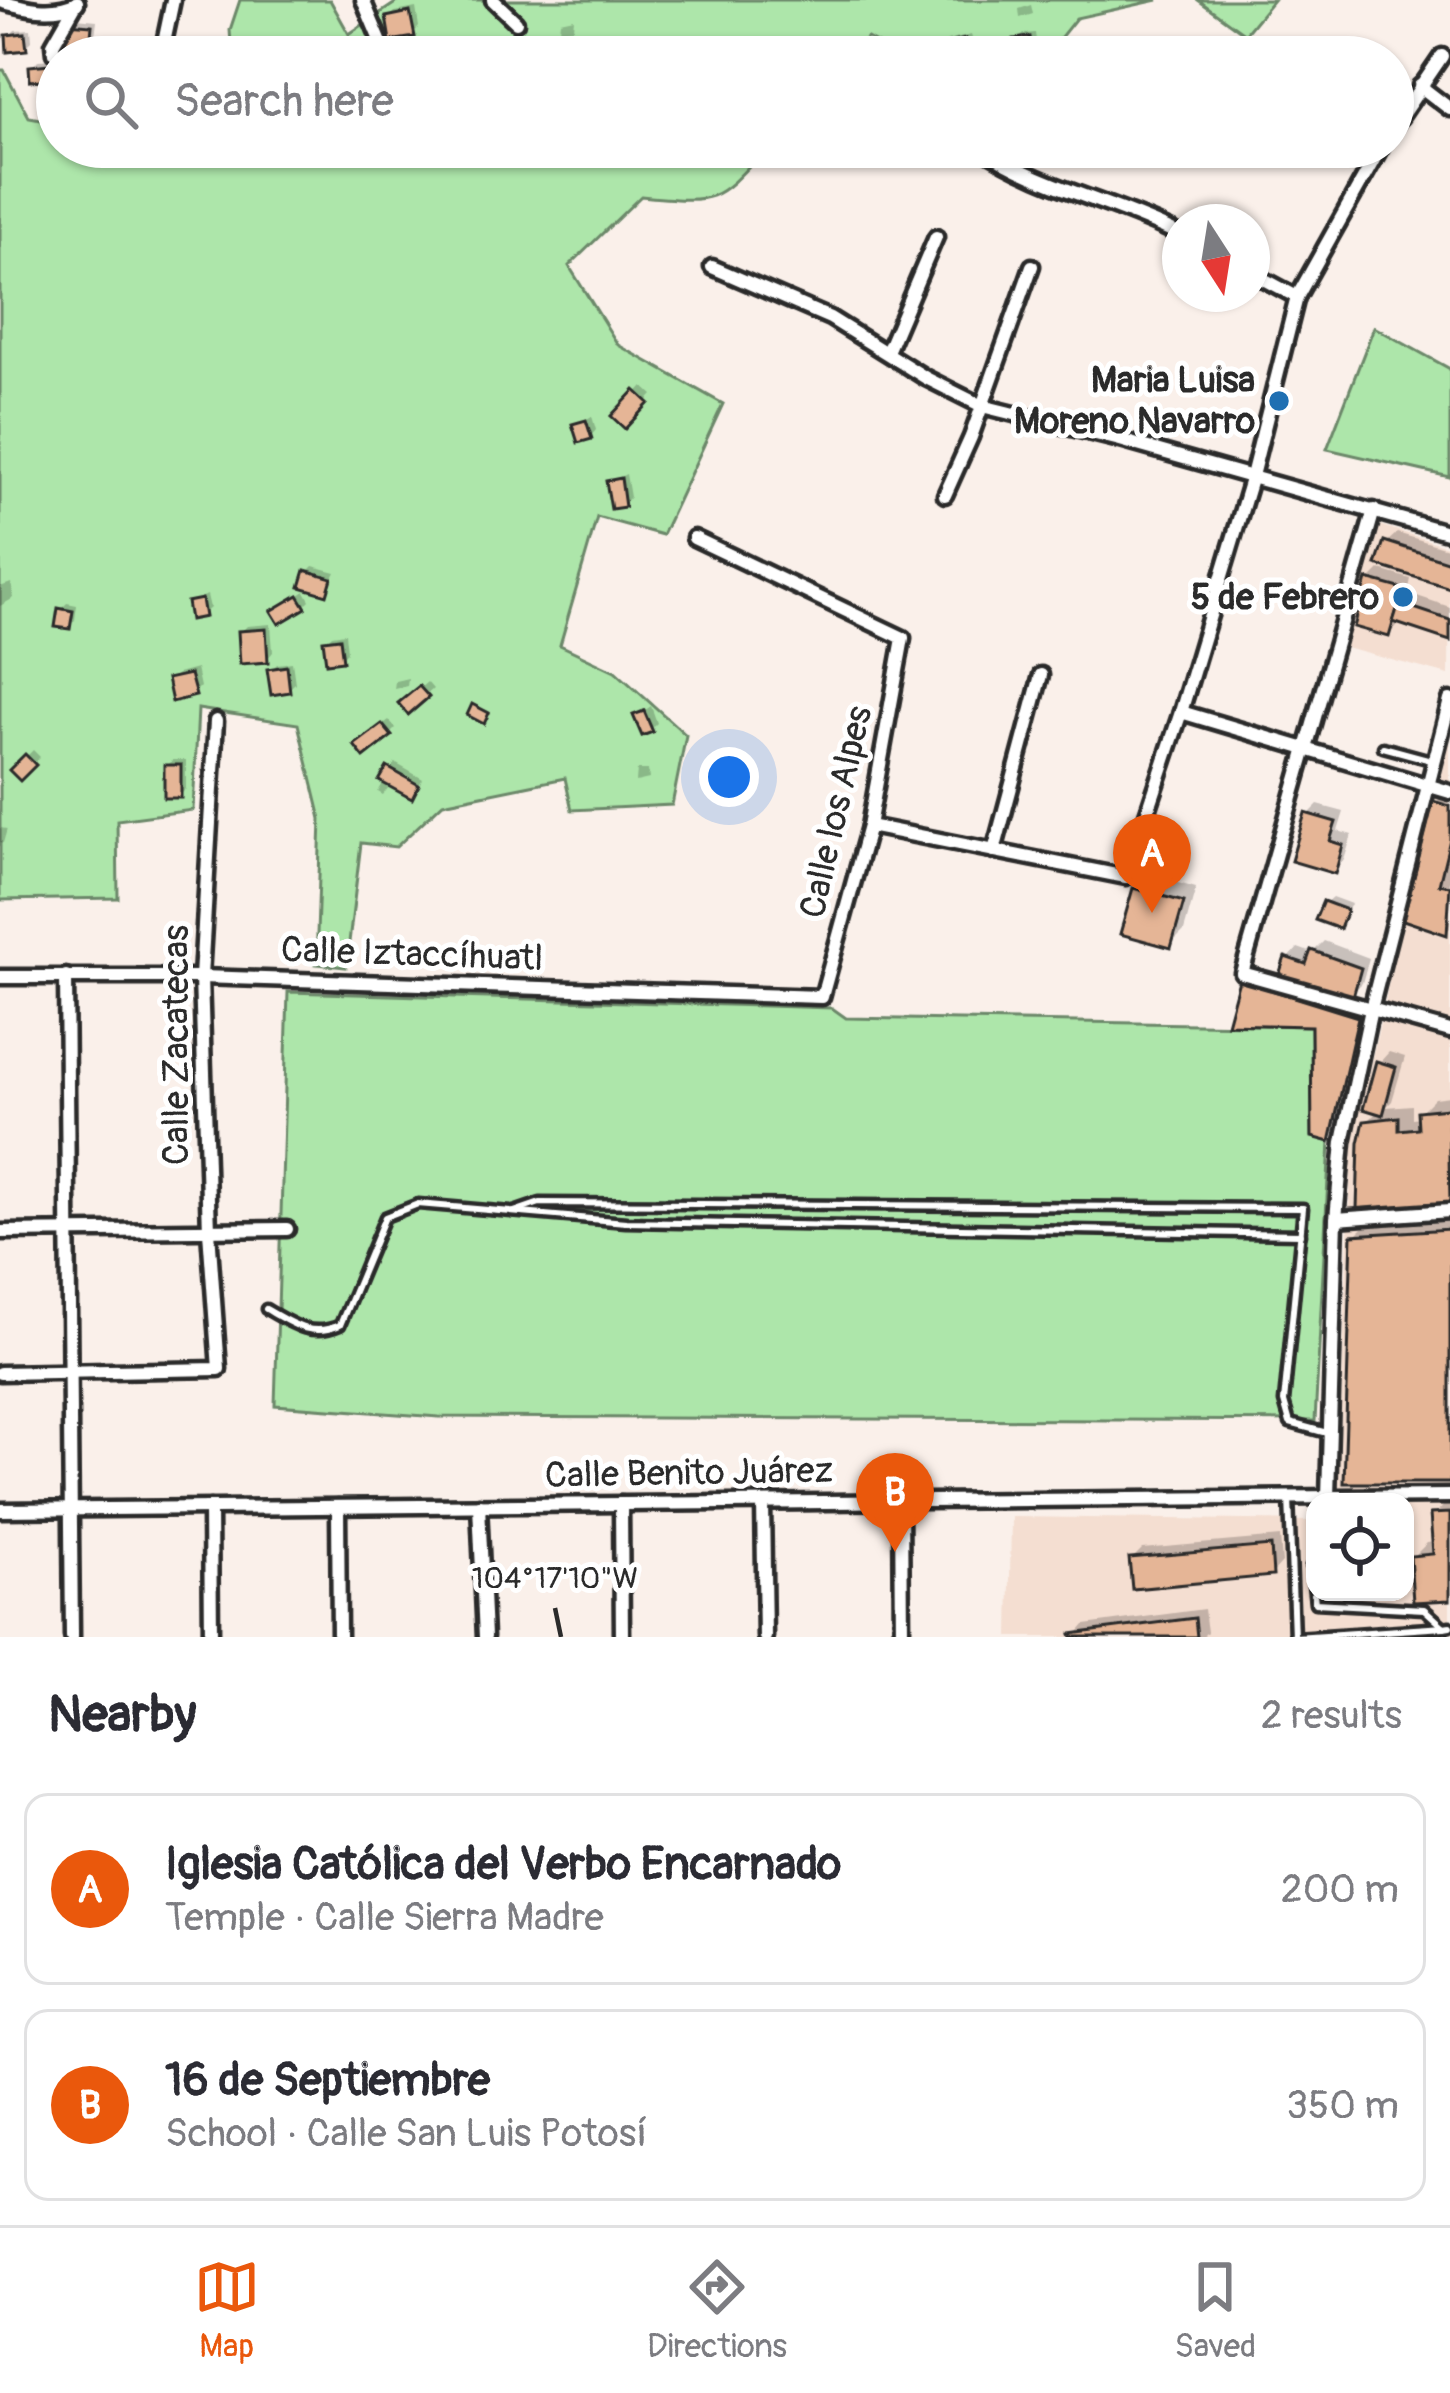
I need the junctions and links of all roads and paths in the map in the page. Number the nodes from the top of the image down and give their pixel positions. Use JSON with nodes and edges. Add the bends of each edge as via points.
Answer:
{"nodes":[{"id":1,"x":172,"y":0,"type":"edge"},
{"id":2,"x":363,"y":0,"type":"edge"},
{"id":3,"x":494,"y":0,"type":"edge"},
{"id":4,"x":0,"y":1,"type":"edge"},
{"id":5,"x":77,"y":1,"type":"edge"},
{"id":6,"x":516,"y":22,"type":"dead end"},
{"id":7,"x":57,"y":36,"type":"edge"},
{"id":8,"x":164,"y":36,"type":"edge"},
{"id":9,"x":378,"y":36,"type":"edge"},
{"id":10,"x":1442,"y":56,"type":"dead end"},
{"id":11,"x":1420,"y":86,"type":"junction"},
{"id":12,"x":1414,"y":95,"type":"edge"},
{"id":13,"x":1450,"y":109,"type":"edge"},
{"id":14,"x":1018,"y":168,"type":"edge"},
{"id":15,"x":1368,"y":168,"type":"edge"},
{"id":16,"x":1162,"y":226,"type":"edge"},
{"id":17,"x":936,"y":237,"type":"dead end"},
{"id":18,"x":1032,"y":266,"type":"dead end"},
{"id":19,"x":712,"y":267,"type":"dead end"},
{"id":20,"x":1270,"y":283,"type":"edge"},
{"id":21,"x":1297,"y":297,"type":"junction"},
{"id":22,"x":887,"y":352,"type":"junction"},
{"id":23,"x":982,"y":406,"type":"junction"},
{"id":24,"x":1252,"y":476,"type":"junction"},
{"id":25,"x":944,"y":495,"type":"dead end"},
{"id":26,"x":1374,"y":510,"type":"junction"},
{"id":27,"x":1450,"y":533,"type":"edge"},
{"id":28,"x":694,"y":538,"type":"dead end"},
{"id":29,"x":1041,"y":676,"type":"dead end"},
{"id":30,"x":1450,"y":700,"type":"edge"},
{"id":31,"x":1181,"y":712,"type":"junction"},
{"id":32,"x":216,"y":721,"type":"dead end"},
{"id":33,"x":1306,"y":746,"type":"junction"},
{"id":34,"x":1383,"y":747,"type":"dead end"},
{"id":35,"x":1434,"y":761,"type":"junction"},
{"id":36,"x":1428,"y":787,"type":"junction"},
{"id":37,"x":1450,"y":792,"type":"edge"},
{"id":38,"x":869,"y":826,"type":"junction"},
{"id":39,"x":994,"y":851,"type":"junction"},
{"id":40,"x":66,"y":976,"type":"junction"},
{"id":41,"x":0,"y":977,"type":"edge"},
{"id":42,"x":201,"y":977,"type":"junction"},
{"id":43,"x":823,"y":997,"type":"joint"},
{"id":44,"x":1371,"y":1009,"type":"junction"},
{"id":45,"x":1450,"y":1031,"type":"edge"},
{"id":46,"x":1450,"y":1211,"type":"edge"},
{"id":47,"x":512,"y":1213,"type":"junction"},
{"id":48,"x":1336,"y":1219,"type":"junction"},
{"id":49,"x":287,"y":1229,"type":"dead end"},
{"id":50,"x":0,"y":1232,"type":"edge"},
{"id":51,"x":68,"y":1232,"type":"junction"},
{"id":52,"x":208,"y":1232,"type":"junction"},
{"id":53,"x":1301,"y":1234,"type":"junction"},
{"id":54,"x":266,"y":1309,"type":"dead end"},
{"id":55,"x":70,"y":1371,"type":"junction"},
{"id":56,"x":0,"y":1373,"type":"edge"},
{"id":57,"x":1328,"y":1433,"type":"junction"},
{"id":58,"x":1328,"y":1493,"type":"edge"},
{"id":59,"x":1414,"y":1496,"type":"edge"},
{"id":60,"x":1450,"y":1496,"type":"edge"},
{"id":61,"x":1288,"y":1497,"type":"junction"},
{"id":62,"x":1306,"y":1497,"type":"edge"},
{"id":63,"x":902,"y":1501,"type":"junction"},
{"id":64,"x":763,"y":1502,"type":"junction"},
{"id":65,"x":621,"y":1504,"type":"junction"},
{"id":66,"x":479,"y":1505,"type":"junction"},
{"id":67,"x":338,"y":1507,"type":"junction"},
{"id":68,"x":210,"y":1508,"type":"junction"},
{"id":69,"x":71,"y":1509,"type":"junction"},
{"id":70,"x":0,"y":1510,"type":"edge"},
{"id":71,"x":1315,"y":1601,"type":"edge"},
{"id":72,"x":1447,"y":1626,"type":"edge"},
{"id":73,"x":72,"y":1637,"type":"edge"},
{"id":74,"x":211,"y":1637,"type":"edge"},
{"id":75,"x":339,"y":1637,"type":"edge"},
{"id":76,"x":485,"y":1637,"type":"edge"},
{"id":77,"x":622,"y":1637,"type":"edge"},
{"id":78,"x":766,"y":1637,"type":"edge"},
{"id":79,"x":902,"y":1637,"type":"edge"},
{"id":80,"x":1295,"y":1637,"type":"edge"}],
"edges":[{"from":1,"to":8,"type":"street"},
{"from":2,"to":9,"type":"street"},
{"from":3,"to":6,"type":"street"},
{"from":4,"to":5,"type":"street","via":[[32,10]]},
{"from":5,"to":7,"type":"street"},
{"from":10,"to":11,"type":"street"},
{"from":11,"to":12,"type":"street"},
{"from":11,"to":13,"type":"street"},
{"from":14,"to":16,"type":"street"},
{"from":15,"to":21,"type":"street"},
{"from":17,"to":22,"type":"street"},
{"from":18,"to":23,"type":"street"},
{"from":19,"to":22,"type":"street"},
{"from":20,"to":21,"type":"street"},
{"from":21,"to":24,"type":"street"},
{"from":22,"to":23,"type":"street"},
{"from":23,"to":24,"type":"street"},
{"from":23,"to":25,"type":"street"},
{"from":24,"to":26,"type":"street"},
{"from":24,"to":31,"type":"street"},
{"from":26,"to":27,"type":"street"},
{"from":26,"to":33,"type":"street"},
{"from":28,"to":38,"type":"street","name":"Calle los Alpes","via":[[903,638]]},
{"from":29,"to":39,"type":"street"},
{"from":30,"to":35,"type":"street"},
{"from":31,"to":33,"type":"street"},
{"from":31,"to":39,"type":"street","via":[[1126,877]]},
{"from":32,"to":42,"type":"street","name":"Calle Zacatecas"},
{"from":33,"to":36,"type":"street"},
{"from":33,"to":44,"type":"street","via":[[1242,973]]},
{"from":34,"to":35,"type":"lane"},
{"from":35,"to":36,"type":"street"},
{"from":36,"to":37,"type":"street"},
{"from":36,"to":44,"type":"street"},
{"from":38,"to":39,"type":"street"},
{"from":38,"to":43,"type":"street","name":"Calle los Alpes"},
{"from":40,"to":41,"type":"street","name":"Calle Iztaccíhuatl"},
{"from":40,"to":42,"type":"street","name":"Calle Iztaccíhuatl"},
{"from":40,"to":51,"type":"street"},
{"from":42,"to":43,"type":"street","name":"Calle Iztaccíhuatl"},
{"from":42,"to":52,"type":"street","name":"Calle Zacatecas"},
{"from":44,"to":45,"type":"street"},
{"from":44,"to":48,"type":"street"},
{"from":46,"to":48,"type":"street"},
{"from":47,"to":53,"type":"lane","via":[[842,1228]]},
{"from":47,"to":53,"type":"lane","via":[[540,1203],[1303,1208]]},
{"from":47,"to":54,"type":"lane","via":[[398,1209],[385,1217],[340,1325],[303,1330]]},
{"from":48,"to":57,"type":"street"},
{"from":49,"to":52,"type":"street"},
{"from":50,"to":51,"type":"street"},
{"from":51,"to":52,"type":"street"},
{"from":51,"to":55,"type":"street"},
{"from":52,"to":55,"type":"street","name":"Calle Zacatecas","via":[[219,1369]]},
{"from":53,"to":57,"type":"lane","via":[[1284,1402],[1290,1424]]},
{"from":55,"to":56,"type":"street"},
{"from":55,"to":69,"type":"street"},
{"from":57,"to":58,"type":"street"},
{"from":59,"to":60,"type":"street","name":"Calle Benito Juárez"},
{"from":61,"to":62,"type":"street","name":"Calle Benito Juárez"},
{"from":61,"to":63,"type":"street","name":"Calle Benito Juárez"},
{"from":61,"to":80,"type":"lane"},
{"from":63,"to":64,"type":"street","name":"Calle Benito Juárez"},
{"from":63,"to":79,"type":"street"},
{"from":64,"to":65,"type":"street","name":"Calle Benito Juárez"},
{"from":64,"to":78,"type":"street"},
{"from":65,"to":66,"type":"street","name":"Calle Benito Juárez"},
{"from":65,"to":77,"type":"street"},
{"from":66,"to":67,"type":"street","name":"Calle Benito Juárez"},
{"from":66,"to":76,"type":"street"},
{"from":67,"to":68,"type":"street","name":"Calle Benito Juárez"},
{"from":67,"to":75,"type":"street"},
{"from":68,"to":69,"type":"street","name":"Calle Benito Juárez"},
{"from":68,"to":74,"type":"street"},
{"from":69,"to":70,"type":"street","name":"Calle Benito Juárez"},
{"from":69,"to":73,"type":"street"},
{"from":71,"to":72,"type":"lane","via":[[1424,1609]]},
{"from":72,"to":80,"type":"lane"}]}
